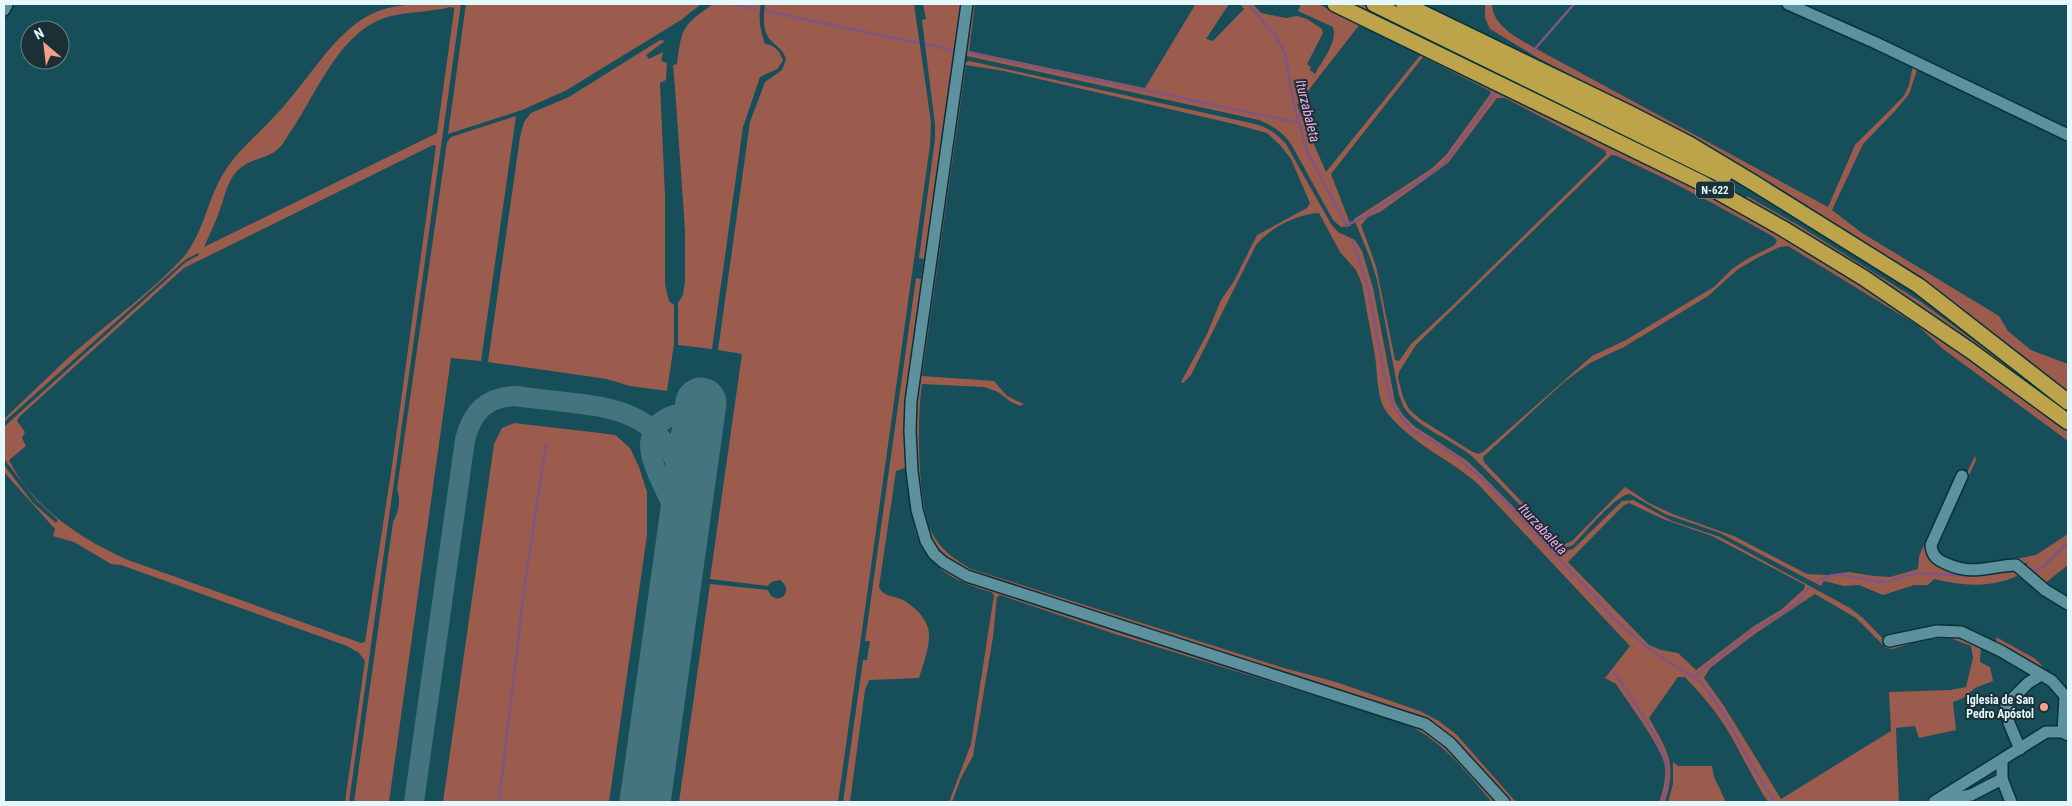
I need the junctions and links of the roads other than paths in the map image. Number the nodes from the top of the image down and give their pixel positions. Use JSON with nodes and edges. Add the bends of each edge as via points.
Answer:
{"nodes":[{"id":1,"x":7,"y":4,"type":"edge"},
{"id":2,"x":967,"y":4,"type":"edge"},
{"id":3,"x":1335,"y":4,"type":"edge"},
{"id":4,"x":1374,"y":4,"type":"edge"},
{"id":5,"x":1404,"y":4,"type":"edge"},
{"id":6,"x":1788,"y":4,"type":"edge"},
{"id":7,"x":4,"y":10,"type":"edge"},
{"id":8,"x":2068,"y":135,"type":"edge"},
{"id":9,"x":2008,"y":356,"type":"junction"},
{"id":10,"x":2068,"y":402,"type":"edge"},
{"id":11,"x":2068,"y":422,"type":"edge"},
{"id":12,"x":1962,"y":476,"type":"dead end"},
{"id":13,"x":2068,"y":604,"type":"edge"},
{"id":14,"x":1889,"y":641,"type":"dead end"},
{"id":15,"x":2041,"y":675,"type":"junction"},
{"id":16,"x":2067,"y":713,"type":"edge"},
{"id":17,"x":2066,"y":734,"type":"edge"},
{"id":18,"x":2020,"y":749,"type":"junction"},
{"id":19,"x":2002,"y":761,"type":"junction"},
{"id":20,"x":2002,"y":779,"type":"junction"},
{"id":21,"x":1504,"y":802,"type":"edge"},
{"id":22,"x":1935,"y":802,"type":"edge"},
{"id":23,"x":2011,"y":802,"type":"edge"}],
"edges":[{"from":1,"to":7,"type":"street"},
{"from":2,"to":21,"type":"street","via":[[911,400],[912,472],[917,510],[926,541],[934,554],[967,576],[1425,724],[1450,743]]},
{"from":3,"to":11,"type":"highway","number":"N-622","via":[[1702,183],[1782,228],[1881,289]]},
{"from":4,"to":9,"type":"highway","number":"N-622","via":[[1712,170],[1796,216],[1884,270]]},
{"from":5,"to":9,"type":"highway","via":[[1697,149],[1919,286]]},
{"from":6,"to":8,"type":"street"},
{"from":9,"to":10,"type":"highway","number":"N-622"},
{"from":12,"to":13,"type":"street","via":[[1931,545],[1936,560],[1965,571],[2016,565],[2045,590]]},
{"from":14,"to":15,"type":"street","via":[[1937,631],[1960,632]]},
{"from":15,"to":16,"type":"street","via":[[2052,681],[2065,696]]},
{"from":15,"to":18,"type":"street","via":[[2006,704],[2009,723]]},
{"from":16,"to":17,"type":"street"},
{"from":17,"to":18,"type":"street","via":[[2046,732]]},
{"from":18,"to":19,"type":"street"},
{"from":19,"to":20,"type":"street"},
{"from":19,"to":22,"type":"street"},
{"from":20,"to":22,"type":"street","via":[[1971,795]]},
{"from":20,"to":23,"type":"street"}]}
